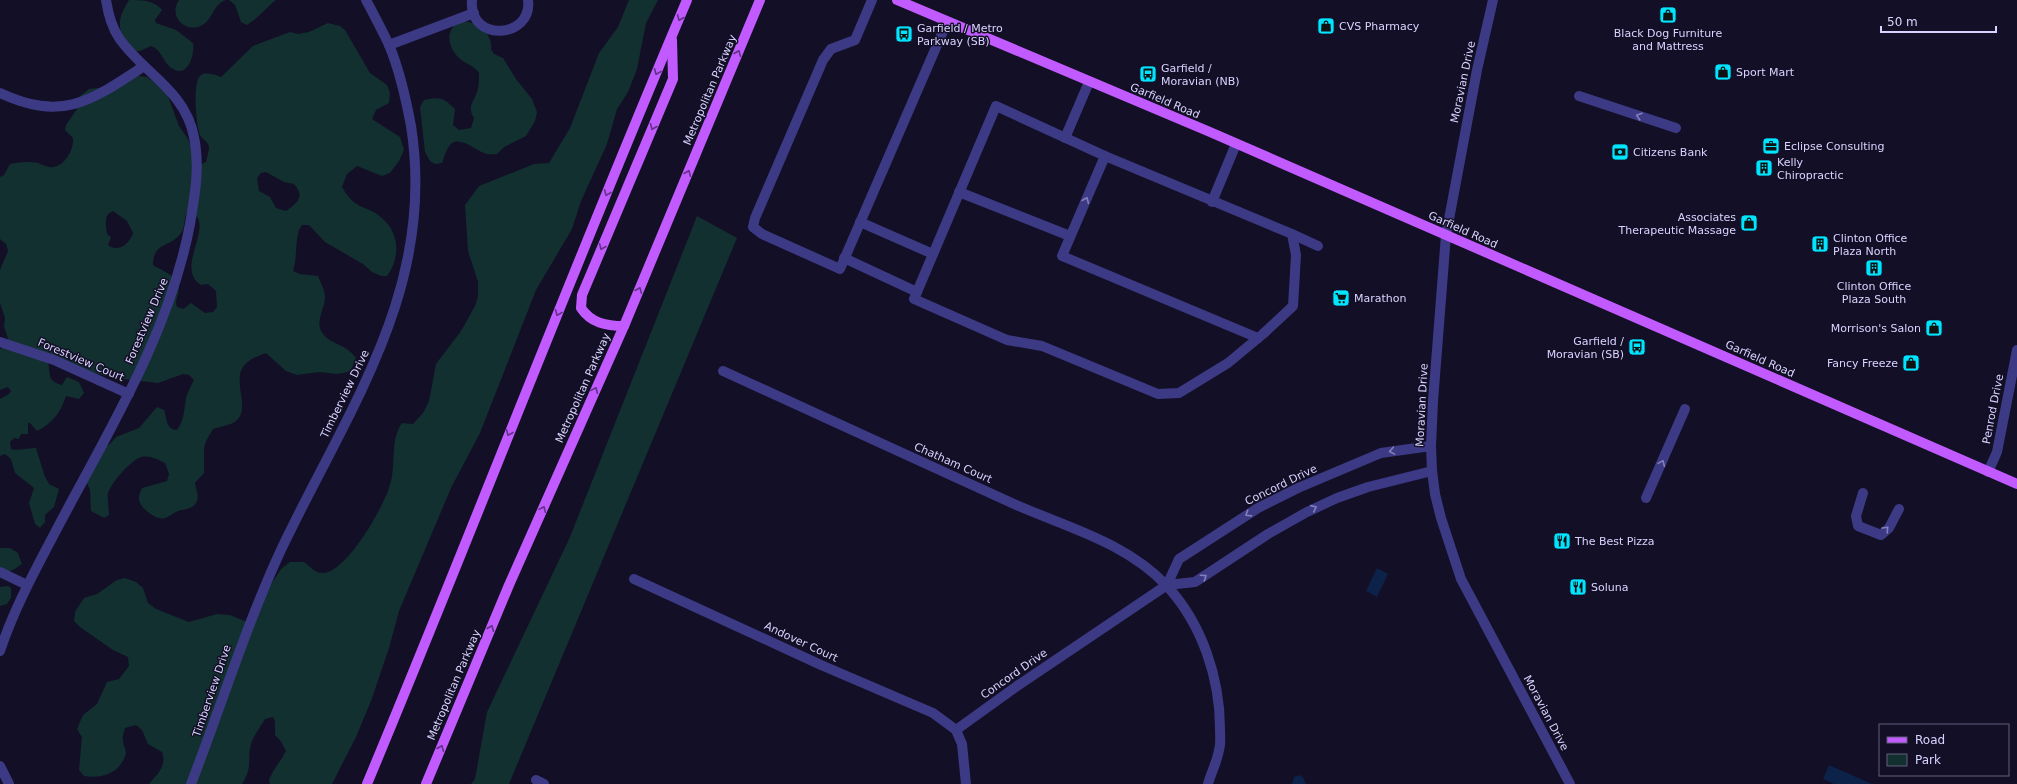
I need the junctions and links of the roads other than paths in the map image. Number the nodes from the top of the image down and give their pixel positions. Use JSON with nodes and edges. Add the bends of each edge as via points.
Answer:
{"nodes":[{"id":1,"x":106,"y":0,"type":"edge"},
{"id":2,"x":366,"y":0,"type":"edge"},
{"id":3,"x":472,"y":0,"type":"edge"},
{"id":4,"x":528,"y":0,"type":"edge"},
{"id":5,"x":687,"y":0,"type":"edge"},
{"id":6,"x":760,"y":0,"type":"edge"},
{"id":7,"x":872,"y":0,"type":"edge"},
{"id":8,"x":897,"y":0,"type":"edge"},
{"id":9,"x":1493,"y":0,"type":"edge"},
{"id":10,"x":474,"y":13,"type":"junction"},
{"id":11,"x":947,"y":22,"type":"junction"},
{"id":12,"x":672,"y":36,"type":"junction"},
{"id":13,"x":389,"y":45,"type":"junction"},
{"id":14,"x":144,"y":66,"type":"junction"},
{"id":15,"x":1089,"y":82,"type":"junction"},
{"id":16,"x":0,"y":93,"type":"edge"},
{"id":17,"x":1579,"y":96,"type":"dead end"},
{"id":18,"x":1676,"y":128,"type":"dead end"},
{"id":19,"x":1065,"y":138,"type":"junction"},
{"id":20,"x":1236,"y":144,"type":"junction"},
{"id":21,"x":1105,"y":156,"type":"junction"},
{"id":22,"x":959,"y":192,"type":"junction"},
{"id":23,"x":1212,"y":202,"type":"junction"},
{"id":24,"x":860,"y":222,"type":"junction"},
{"id":25,"x":1292,"y":234,"type":"junction"},
{"id":26,"x":1446,"y":235,"type":"junction"},
{"id":27,"x":1070,"y":236,"type":"junction"},
{"id":28,"x":1318,"y":246,"type":"dead end"},
{"id":29,"x":933,"y":254,"type":"junction"},
{"id":30,"x":844,"y":258,"type":"junction"},
{"id":31,"x":917,"y":292,"type":"junction"},
{"id":32,"x":624,"y":326,"type":"junction"},
{"id":33,"x":1258,"y":338,"type":"junction"},
{"id":34,"x":0,"y":342,"type":"edge"},
{"id":35,"x":2017,"y":350,"type":"edge"},
{"id":36,"x":723,"y":371,"type":"dead end"},
{"id":37,"x":129,"y":394,"type":"junction"},
{"id":38,"x":1685,"y":409,"type":"dead end"},
{"id":39,"x":1431,"y":446,"type":"junction"},
{"id":40,"x":1432,"y":471,"type":"junction"},
{"id":41,"x":1988,"y":472,"type":"junction"},
{"id":42,"x":2017,"y":484,"type":"edge"},
{"id":43,"x":1863,"y":493,"type":"dead end"},
{"id":44,"x":1646,"y":498,"type":"dead end"},
{"id":45,"x":1900,"y":508,"type":"dead end"},
{"id":46,"x":0,"y":572,"type":"edge"},
{"id":47,"x":634,"y":579,"type":"dead end"},
{"id":48,"x":27,"y":585,"type":"junction"},
{"id":49,"x":1167,"y":586,"type":"junction"},
{"id":50,"x":0,"y":651,"type":"edge"},
{"id":51,"x":956,"y":730,"type":"junction"},
{"id":52,"x":0,"y":766,"type":"edge"},
{"id":53,"x":9,"y":784,"type":"edge"},
{"id":54,"x":191,"y":784,"type":"edge"},
{"id":55,"x":367,"y":784,"type":"edge"},
{"id":56,"x":426,"y":784,"type":"edge"},
{"id":57,"x":966,"y":784,"type":"edge"},
{"id":58,"x":1208,"y":784,"type":"edge"},
{"id":59,"x":1570,"y":784,"type":"edge"}],
"edges":[{"from":1,"to":14,"type":"street","name":"Forestview Drive","via":[[111,24],[118,37]]},
{"from":2,"to":13,"type":"street","name":"Timberview Drive"},
{"from":3,"to":10,"type":"street"},
{"from":4,"to":10,"type":"street","via":[[527,12],[523,19],[512,29],[504,31],[483,26]]},
{"from":5,"to":12,"type":"main road","one_way":true},
{"from":32,"to":6,"type":"main road","name":"Metropolitan Parkway","one_way":true},
{"from":7,"to":30,"type":"street","via":[[855,40],[831,49],[822,60],[753,227],[762,234],[840,269]]},
{"from":8,"to":11,"type":"main road","name":"Garfield Road"},
{"from":9,"to":26,"type":"street","name":"Moravian Drive"},
{"from":10,"to":13,"type":"street"},
{"from":11,"to":15,"type":"main road","name":"Garfield Road"},
{"from":11,"to":24,"type":"street"},
{"from":12,"to":32,"type":"main road","one_way":true,"via":[[673,79],[582,295],[581,308],[592,320],[601,324]]},
{"from":12,"to":55,"type":"main road","one_way":true},
{"from":13,"to":54,"type":"street","name":"Timberview Drive","via":[[407,104],[417,176],[414,225],[406,270],[380,352],[280,553],[242,641]]},
{"from":14,"to":16,"type":"street","via":[[107,90],[71,105],[51,108],[33,106]]},
{"from":14,"to":37,"type":"street","name":"Forestview Drive","via":[[173,93],[188,115],[198,162],[195,199],[180,271],[169,305]]},
{"from":15,"to":19,"type":"street"},
{"from":15,"to":20,"type":"main road","name":"Garfield Road"},
{"from":18,"to":17,"type":"street","one_way":true},
{"from":19,"to":21,"type":"street"},
{"from":19,"to":22,"type":"street","via":[[996,106]]},
{"from":20,"to":23,"type":"street"},
{"from":20,"to":26,"type":"main road","name":"Garfield Road"},
{"from":21,"to":23,"type":"street"},
{"from":27,"to":21,"type":"street","one_way":true},
{"from":22,"to":27,"type":"street"},
{"from":22,"to":29,"type":"street"},
{"from":23,"to":25,"type":"street"},
{"from":24,"to":29,"type":"street"},
{"from":24,"to":30,"type":"street"},
{"from":25,"to":28,"type":"street"},
{"from":25,"to":33,"type":"street","via":[[1296,255],[1292,306]]},
{"from":26,"to":39,"type":"street","name":"Moravian Drive"},
{"from":26,"to":41,"type":"main road","name":"Garfield Road"},
{"from":27,"to":33,"type":"street","via":[[1062,256]]},
{"from":29,"to":31,"type":"street"},
{"from":30,"to":31,"type":"street"},
{"from":31,"to":33,"type":"street","via":[[914,299],[1007,340],[1042,346],[1158,394],[1179,393],[1228,363]]},
{"from":56,"to":32,"type":"main road","name":"Metropolitan Parkway","one_way":true,"via":[[506,592]]},
{"from":34,"to":37,"type":"street","name":"Forestview Court","via":[[54,360]]},
{"from":35,"to":41,"type":"street","name":"Penrod Drive","via":[[1997,452]]},
{"from":36,"to":49,"type":"street","name":"Chatham Court","via":[[1030,510],[1098,537],[1148,568]]},
{"from":37,"to":48,"type":"street","name":"Forestview Drive"},
{"from":44,"to":38,"type":"street","one_way":true},
{"from":39,"to":40,"type":"street","name":"Moravian Drive"},
{"from":39,"to":49,"type":"street","name":"Concord Drive","one_way":true,"via":[[1381,453],[1258,508],[1179,559]]},
{"from":49,"to":40,"type":"street","name":"Concord Drive","one_way":true,"via":[[1195,582],[1275,530],[1337,498],[1368,487]]},
{"from":40,"to":59,"type":"street","name":"Moravian Drive","via":[[1441,518],[1461,579]]},
{"from":41,"to":42,"type":"main road","name":"Garfield Road"},
{"from":43,"to":45,"type":"street","one_way":true,"via":[[1856,516],[1858,526],[1881,535],[1889,528]]},
{"from":46,"to":48,"type":"street"},
{"from":47,"to":51,"type":"street","name":"Andover Court","via":[[821,665],[933,713]]},
{"from":48,"to":50,"type":"street","name":"Forestview Drive"},
{"from":49,"to":51,"type":"street","name":"Concord Drive"},
{"from":49,"to":58,"type":"street","name":"Chatham Court","via":[[1185,609],[1203,644],[1216,681],[1220,714],[1220,749]]},
{"from":51,"to":57,"type":"street","via":[[962,744]]},
{"from":52,"to":53,"type":"street"}]}
